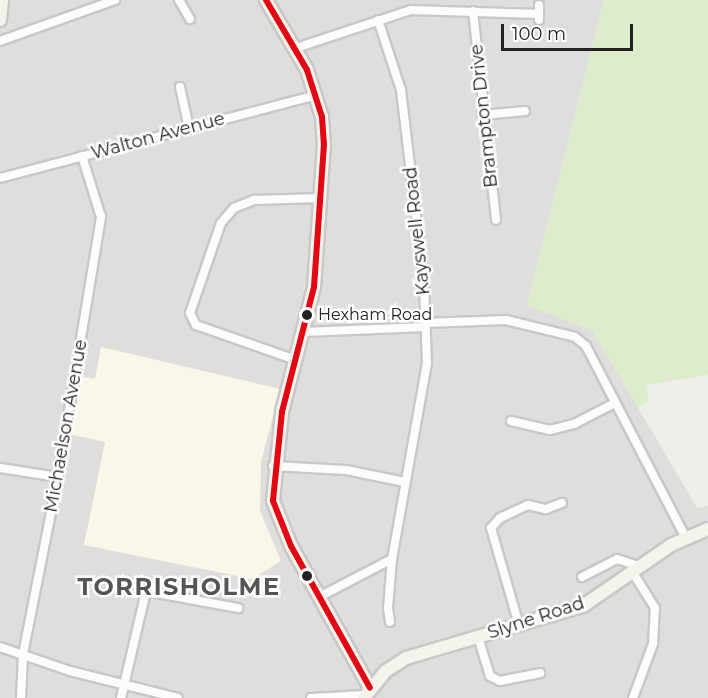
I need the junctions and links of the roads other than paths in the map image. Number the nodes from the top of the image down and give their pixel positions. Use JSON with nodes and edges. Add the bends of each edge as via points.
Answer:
{"nodes":[{"id":1,"x":2,"y":0,"type":"edge"},
{"id":2,"x":115,"y":0,"type":"edge"},
{"id":3,"x":178,"y":0,"type":"edge"},
{"id":4,"x":266,"y":0,"type":"edge"},
{"id":5,"x":473,"y":11,"type":"junction"},
{"id":6,"x":539,"y":13,"type":"dead end"},
{"id":7,"x":190,"y":19,"type":"dead end"},
{"id":8,"x":0,"y":20,"type":"edge"},
{"id":9,"x":378,"y":20,"type":"junction"},
{"id":10,"x":0,"y":41,"type":"edge"},
{"id":11,"x":296,"y":48,"type":"junction"},
{"id":12,"x":180,"y":87,"type":"dead end"},
{"id":13,"x":316,"y":95,"type":"junction"},
{"id":14,"x":525,"y":111,"type":"dead end"},
{"id":15,"x":482,"y":115,"type":"junction"},
{"id":16,"x":189,"y":128,"type":"junction"},
{"id":17,"x":82,"y":156,"type":"junction"},
{"id":18,"x":0,"y":178,"type":"edge"},
{"id":19,"x":322,"y":198,"type":"junction"},
{"id":20,"x":496,"y":220,"type":"dead end"},
{"id":21,"x":425,"y":325,"type":"junction"},
{"id":22,"x":304,"y":332,"type":"junction"},
{"id":23,"x":297,"y":360,"type":"junction"},
{"id":24,"x":615,"y":403,"type":"junction"},
{"id":25,"x":512,"y":421,"type":"dead end"},
{"id":26,"x":273,"y":466,"type":"junction"},
{"id":27,"x":0,"y":468,"type":"edge"},
{"id":28,"x":58,"y":477,"type":"junction"},
{"id":29,"x":405,"y":482,"type":"junction"},
{"id":30,"x":562,"y":503,"type":"dead end"},
{"id":31,"x":708,"y":529,"type":"edge"},
{"id":32,"x":686,"y":538,"type":"junction"},
{"id":33,"x":393,"y":559,"type":"junction"},
{"id":34,"x":638,"y":570,"type":"junction"},
{"id":35,"x":582,"y":577,"type":"dead end"},
{"id":36,"x":319,"y":597,"type":"junction"},
{"id":37,"x":238,"y":608,"type":"dead end"},
{"id":38,"x":390,"y":622,"type":"dead end"},
{"id":39,"x":519,"y":625,"type":"junction"},
{"id":40,"x":478,"y":637,"type":"junction"},
{"id":41,"x":0,"y":647,"type":"edge"},
{"id":42,"x":23,"y":654,"type":"junction"},
{"id":43,"x":540,"y":673,"type":"dead end"},
{"id":44,"x":125,"y":685,"type":"junction"},
{"id":45,"x":366,"y":694,"type":"edge"},
{"id":46,"x":21,"y":698,"type":"edge"},
{"id":47,"x":121,"y":698,"type":"edge"},
{"id":48,"x":178,"y":698,"type":"edge"},
{"id":49,"x":311,"y":698,"type":"edge"},
{"id":50,"x":633,"y":698,"type":"edge"}],
"edges":[{"from":1,"to":8,"type":"street"},
{"from":2,"to":10,"type":"street"},
{"from":3,"to":7,"type":"street"},
{"from":4,"to":11,"type":"street"},
{"from":5,"to":6,"type":"street"},
{"from":5,"to":9,"type":"street","via":[[411,10]]},
{"from":5,"to":15,"type":"street","name":"Brampton Drive"},
{"from":9,"to":11,"type":"street"},
{"from":9,"to":21,"type":"street","name":"Kayswell Road","via":[[401,90]]},
{"from":11,"to":13,"type":"street"},
{"from":12,"to":16,"type":"street"},
{"from":13,"to":16,"type":"street","name":"Walton Avenue"},
{"from":13,"to":19,"type":"street","via":[[324,144]]},
{"from":14,"to":15,"type":"street"},
{"from":15,"to":20,"type":"street","name":"Brampton Drive"},
{"from":16,"to":17,"type":"street","name":"Walton Avenue"},
{"from":17,"to":18,"type":"street","name":"Walton Avenue"},
{"from":17,"to":28,"type":"street","name":"Michaelson Avenue","via":[[101,218]]},
{"from":19,"to":22,"type":"street","via":[[314,288]]},
{"from":19,"to":23,"type":"street","via":[[254,200],[234,208],[221,223],[190,313],[196,325]]},
{"from":21,"to":22,"type":"street"},
{"from":21,"to":24,"type":"street","via":[[506,320],[575,337],[586,346]]},
{"from":21,"to":29,"type":"street","name":"Kayswell Road","via":[[426,376]]},
{"from":22,"to":23,"type":"street"},
{"from":23,"to":26,"type":"street","via":[[282,412]]},
{"from":24,"to":25,"type":"street","via":[[574,424],[550,430]]},
{"from":24,"to":32,"type":"street"},
{"from":26,"to":29,"type":"street","via":[[346,470]]},
{"from":26,"to":36,"type":"street","via":[[273,501]]},
{"from":27,"to":28,"type":"street"},
{"from":28,"to":42,"type":"street","name":"Michaelson Avenue"},
{"from":29,"to":33,"type":"street","name":"Kayswell Road"},
{"from":30,"to":39,"type":"street","via":[[546,509],[528,505],[500,518],[491,528]]},
{"from":31,"to":32,"type":"street","name":"Slyne Road"},
{"from":32,"to":34,"type":"street","name":"Slyne Road"},
{"from":33,"to":36,"type":"street"},
{"from":33,"to":38,"type":"street","name":"Kayswell Road"},
{"from":34,"to":35,"type":"street","via":[[617,559]]},
{"from":34,"to":39,"type":"street","name":"Slyne Road","via":[[584,606]]},
{"from":34,"to":50,"type":"street","via":[[655,608],[653,644]]},
{"from":36,"to":45,"type":"street"},
{"from":37,"to":44,"type":"street","via":[[146,591]]},
{"from":39,"to":40,"type":"street","name":"Slyne Road"},
{"from":40,"to":43,"type":"street","via":[[490,676],[500,681]]},
{"from":40,"to":45,"type":"street","name":"Slyne Road","via":[[406,658]]},
{"from":41,"to":42,"type":"street"},
{"from":42,"to":44,"type":"street"},
{"from":42,"to":46,"type":"street","name":"Michaelson Avenue"},
{"from":44,"to":47,"type":"street"},
{"from":44,"to":48,"type":"street"},
{"from":45,"to":49,"type":"street"}]}
